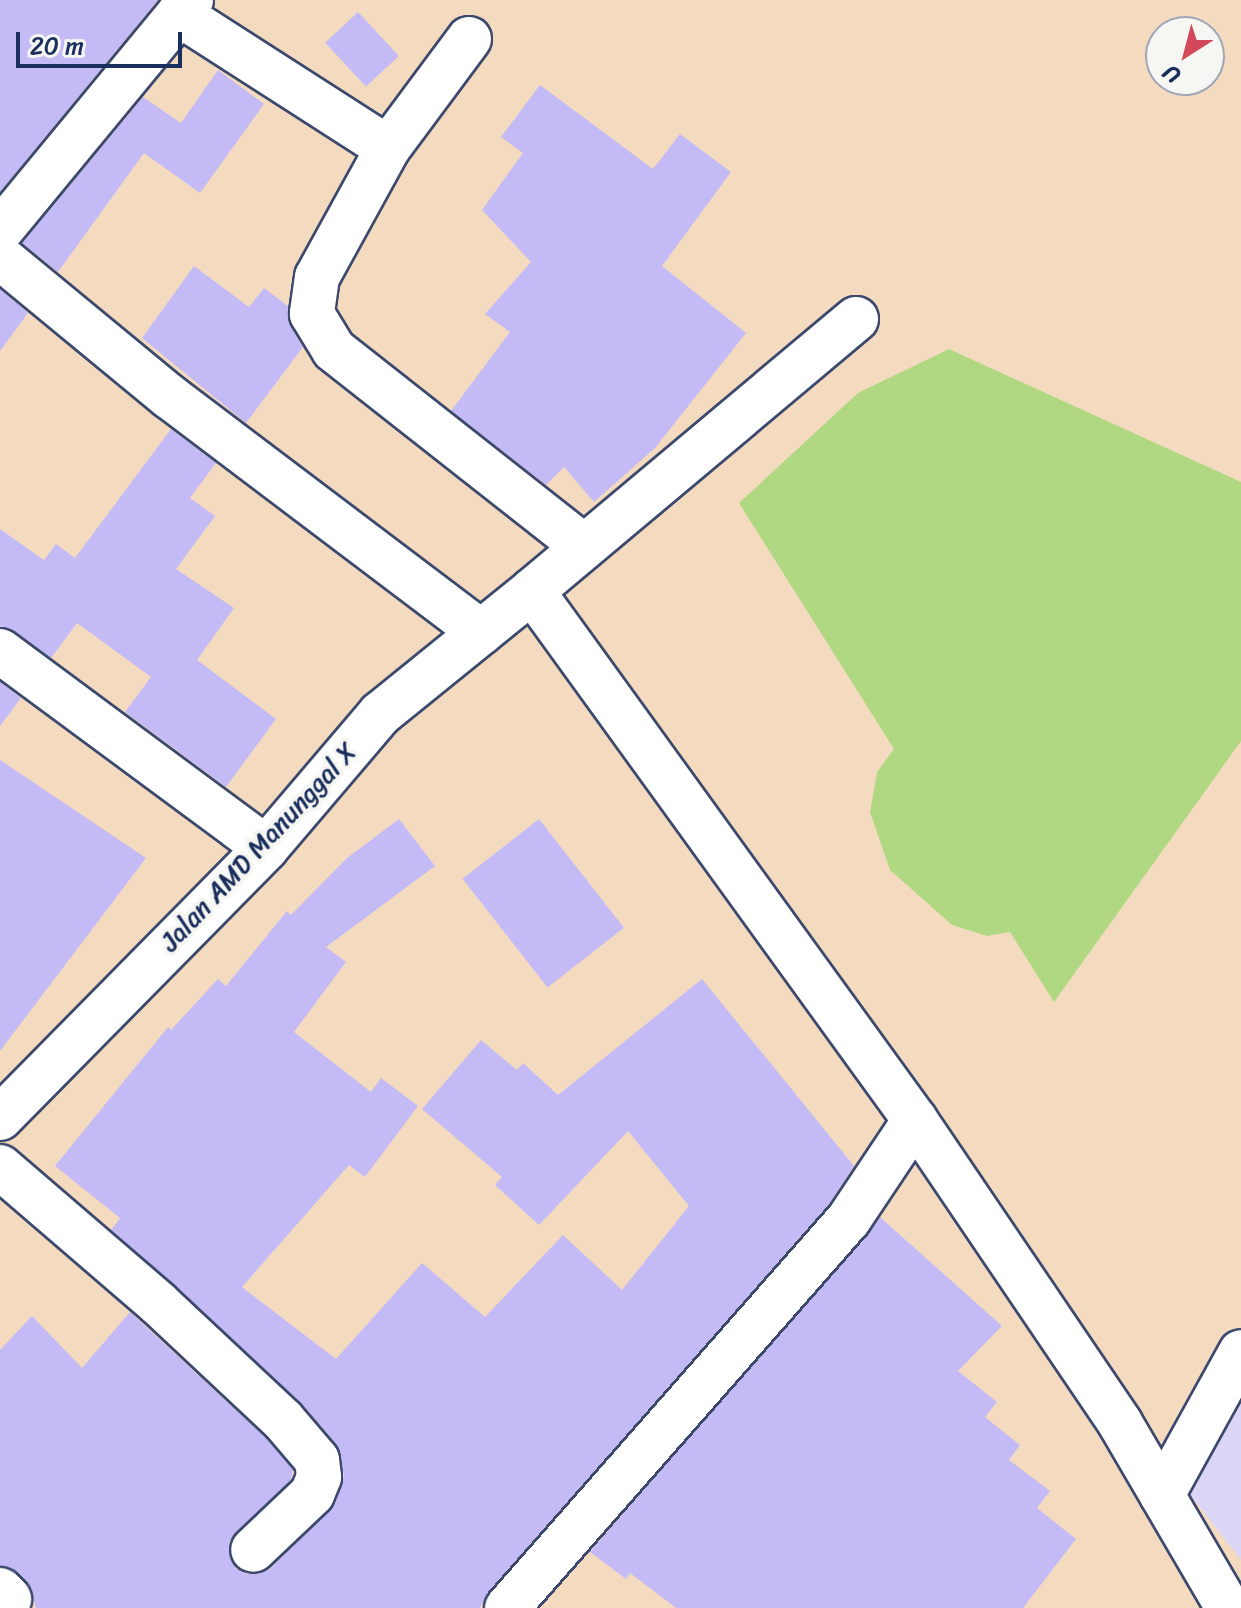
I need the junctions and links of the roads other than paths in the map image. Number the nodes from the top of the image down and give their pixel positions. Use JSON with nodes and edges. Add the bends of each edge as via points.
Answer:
{"nodes":[{"id":1,"x":185,"y":7,"type":"edge"},
{"id":2,"x":469,"y":39,"type":"dead end"},
{"id":3,"x":388,"y":148,"type":"junction"},
{"id":4,"x":0,"y":231,"type":"edge"},
{"id":5,"x":0,"y":257,"type":"edge"},
{"id":6,"x":856,"y":319,"type":"dead end"},
{"id":7,"x":584,"y":547,"type":"junction"},
{"id":8,"x":532,"y":591,"type":"junction"},
{"id":9,"x":481,"y":632,"type":"junction"},
{"id":10,"x":0,"y":651,"type":"edge"},
{"id":11,"x":266,"y":848,"type":"junction"},
{"id":12,"x":0,"y":1118,"type":"edge"},
{"id":13,"x":915,"y":1120,"type":"junction"},
{"id":14,"x":0,"y":1167,"type":"edge"},
{"id":15,"x":1241,"y":1352,"type":"edge"},
{"id":16,"x":1162,"y":1495,"type":"junction"},
{"id":17,"x":253,"y":1550,"type":"dead end"},
{"id":18,"x":507,"y":1608,"type":"edge"},
{"id":19,"x":1228,"y":1608,"type":"edge"}],
"edges":[{"from":1,"to":3,"type":"street"},
{"from":1,"to":4,"type":"street"},
{"from":2,"to":3,"type":"street"},
{"from":3,"to":7,"type":"street","via":[[317,277],[312,314],[334,350]]},
{"from":5,"to":9,"type":"street","via":[[170,397]]},
{"from":6,"to":7,"type":"street","name":"Jalan AMD Manunggal X"},
{"from":7,"to":8,"type":"street","name":"Jalan AMD Manunggal X"},
{"from":8,"to":9,"type":"street","name":"Jalan AMD Manunggal X"},
{"from":8,"to":13,"type":"street"},
{"from":9,"to":11,"type":"street","name":"Jalan AMD Manunggal X","via":[[380,714]]},
{"from":10,"to":11,"type":"street"},
{"from":11,"to":12,"type":"street","name":"Jalan AMD Manunggal X"},
{"from":13,"to":16,"type":"street","via":[[1120,1423]]},
{"from":13,"to":18,"type":"street","via":[[849,1219]]},
{"from":14,"to":17,"type":"street","via":[[158,1303],[283,1420],[317,1460],[319,1477],[312,1494]]},
{"from":15,"to":16,"type":"street"},
{"from":16,"to":19,"type":"street"}]}
